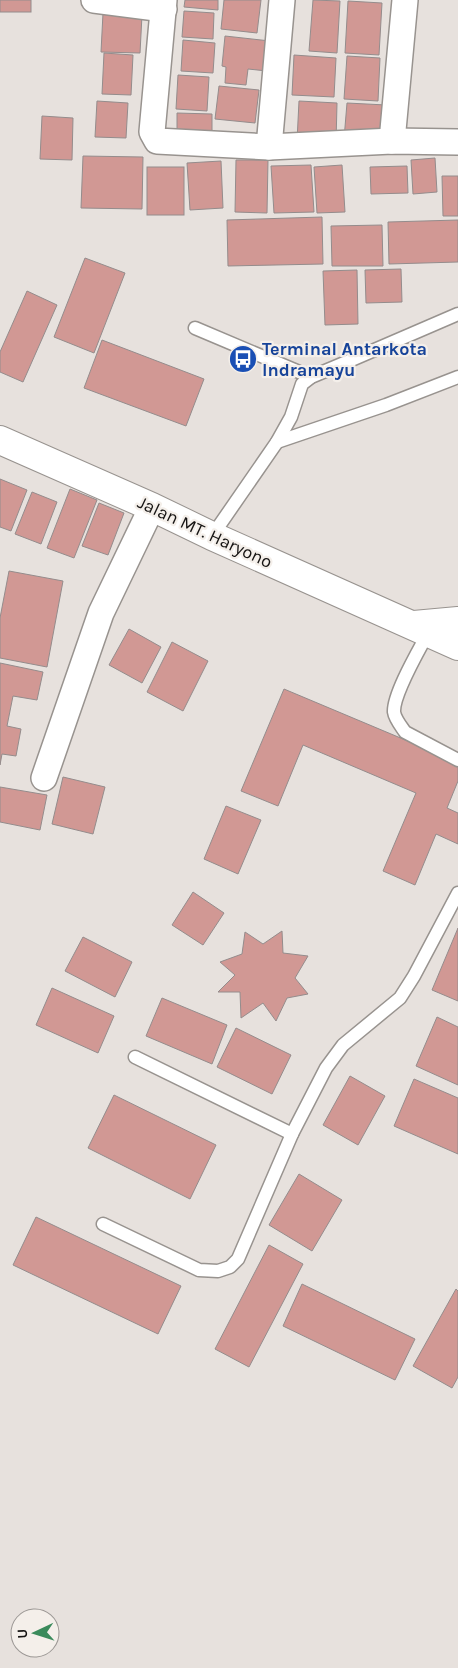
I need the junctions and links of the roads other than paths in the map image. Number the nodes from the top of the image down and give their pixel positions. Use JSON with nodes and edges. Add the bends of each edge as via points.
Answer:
{"nodes":[{"id":1,"x":94,"y":0,"type":"edge"},
{"id":2,"x":282,"y":0,"type":"edge"},
{"id":3,"x":405,"y":0,"type":"edge"},
{"id":4,"x":164,"y":4,"type":"edge"},
{"id":5,"x":392,"y":141,"type":"junction"},
{"id":6,"x":458,"y":142,"type":"edge"},
{"id":7,"x":269,"y":147,"type":"junction"},
{"id":8,"x":458,"y":314,"type":"edge"},
{"id":9,"x":195,"y":328,"type":"dead end"},
{"id":10,"x":311,"y":376,"type":"junction"},
{"id":11,"x":458,"y":377,"type":"edge"},
{"id":12,"x":0,"y":440,"type":"edge"},
{"id":13,"x":277,"y":442,"type":"junction"},
{"id":14,"x":152,"y":506,"type":"junction"},
{"id":15,"x":212,"y":536,"type":"junction"},
{"id":16,"x":458,"y":621,"type":"edge"},
{"id":17,"x":419,"y":629,"type":"junction"},
{"id":18,"x":458,"y":646,"type":"edge"},
{"id":19,"x":458,"y":760,"type":"edge"},
{"id":20,"x":44,"y":778,"type":"dead end"},
{"id":21,"x":458,"y":893,"type":"edge"},
{"id":22,"x":135,"y":1057,"type":"dead end"},
{"id":23,"x":292,"y":1134,"type":"junction"},
{"id":24,"x":103,"y":1224,"type":"dead end"}],
"edges":[{"from":1,"to":4,"type":"street"},
{"from":2,"to":7,"type":"street"},
{"from":3,"to":5,"type":"street"},
{"from":4,"to":7,"type":"street","via":[[152,132],[156,141]]},
{"from":5,"to":6,"type":"street"},
{"from":5,"to":7,"type":"street"},
{"from":8,"to":10,"type":"lane"},
{"from":9,"to":10,"type":"lane"},
{"from":10,"to":13,"type":"lane","via":[[302,384],[291,417]]},
{"from":11,"to":13,"type":"lane"},
{"from":12,"to":14,"type":"main road","name":"Jalan MT. Haryono"},
{"from":13,"to":15,"type":"lane"},
{"from":14,"to":15,"type":"main road","name":"Jalan MT. Haryono"},
{"from":14,"to":20,"type":"street","via":[[101,614]]},
{"from":15,"to":17,"type":"main road","name":"Jalan MT. Haryono"},
{"from":16,"to":17,"type":"main road"},
{"from":17,"to":18,"type":"main road","name":"Jalan MT. Haryono"},
{"from":17,"to":19,"type":"lane","via":[[394,713],[405,732]]},
{"from":21,"to":23,"type":"lane","via":[[400,998],[343,1044],[326,1068]]},
{"from":22,"to":23,"type":"lane"},
{"from":23,"to":24,"type":"lane","via":[[238,1259],[230,1267],[218,1271],[199,1270]]}]}
